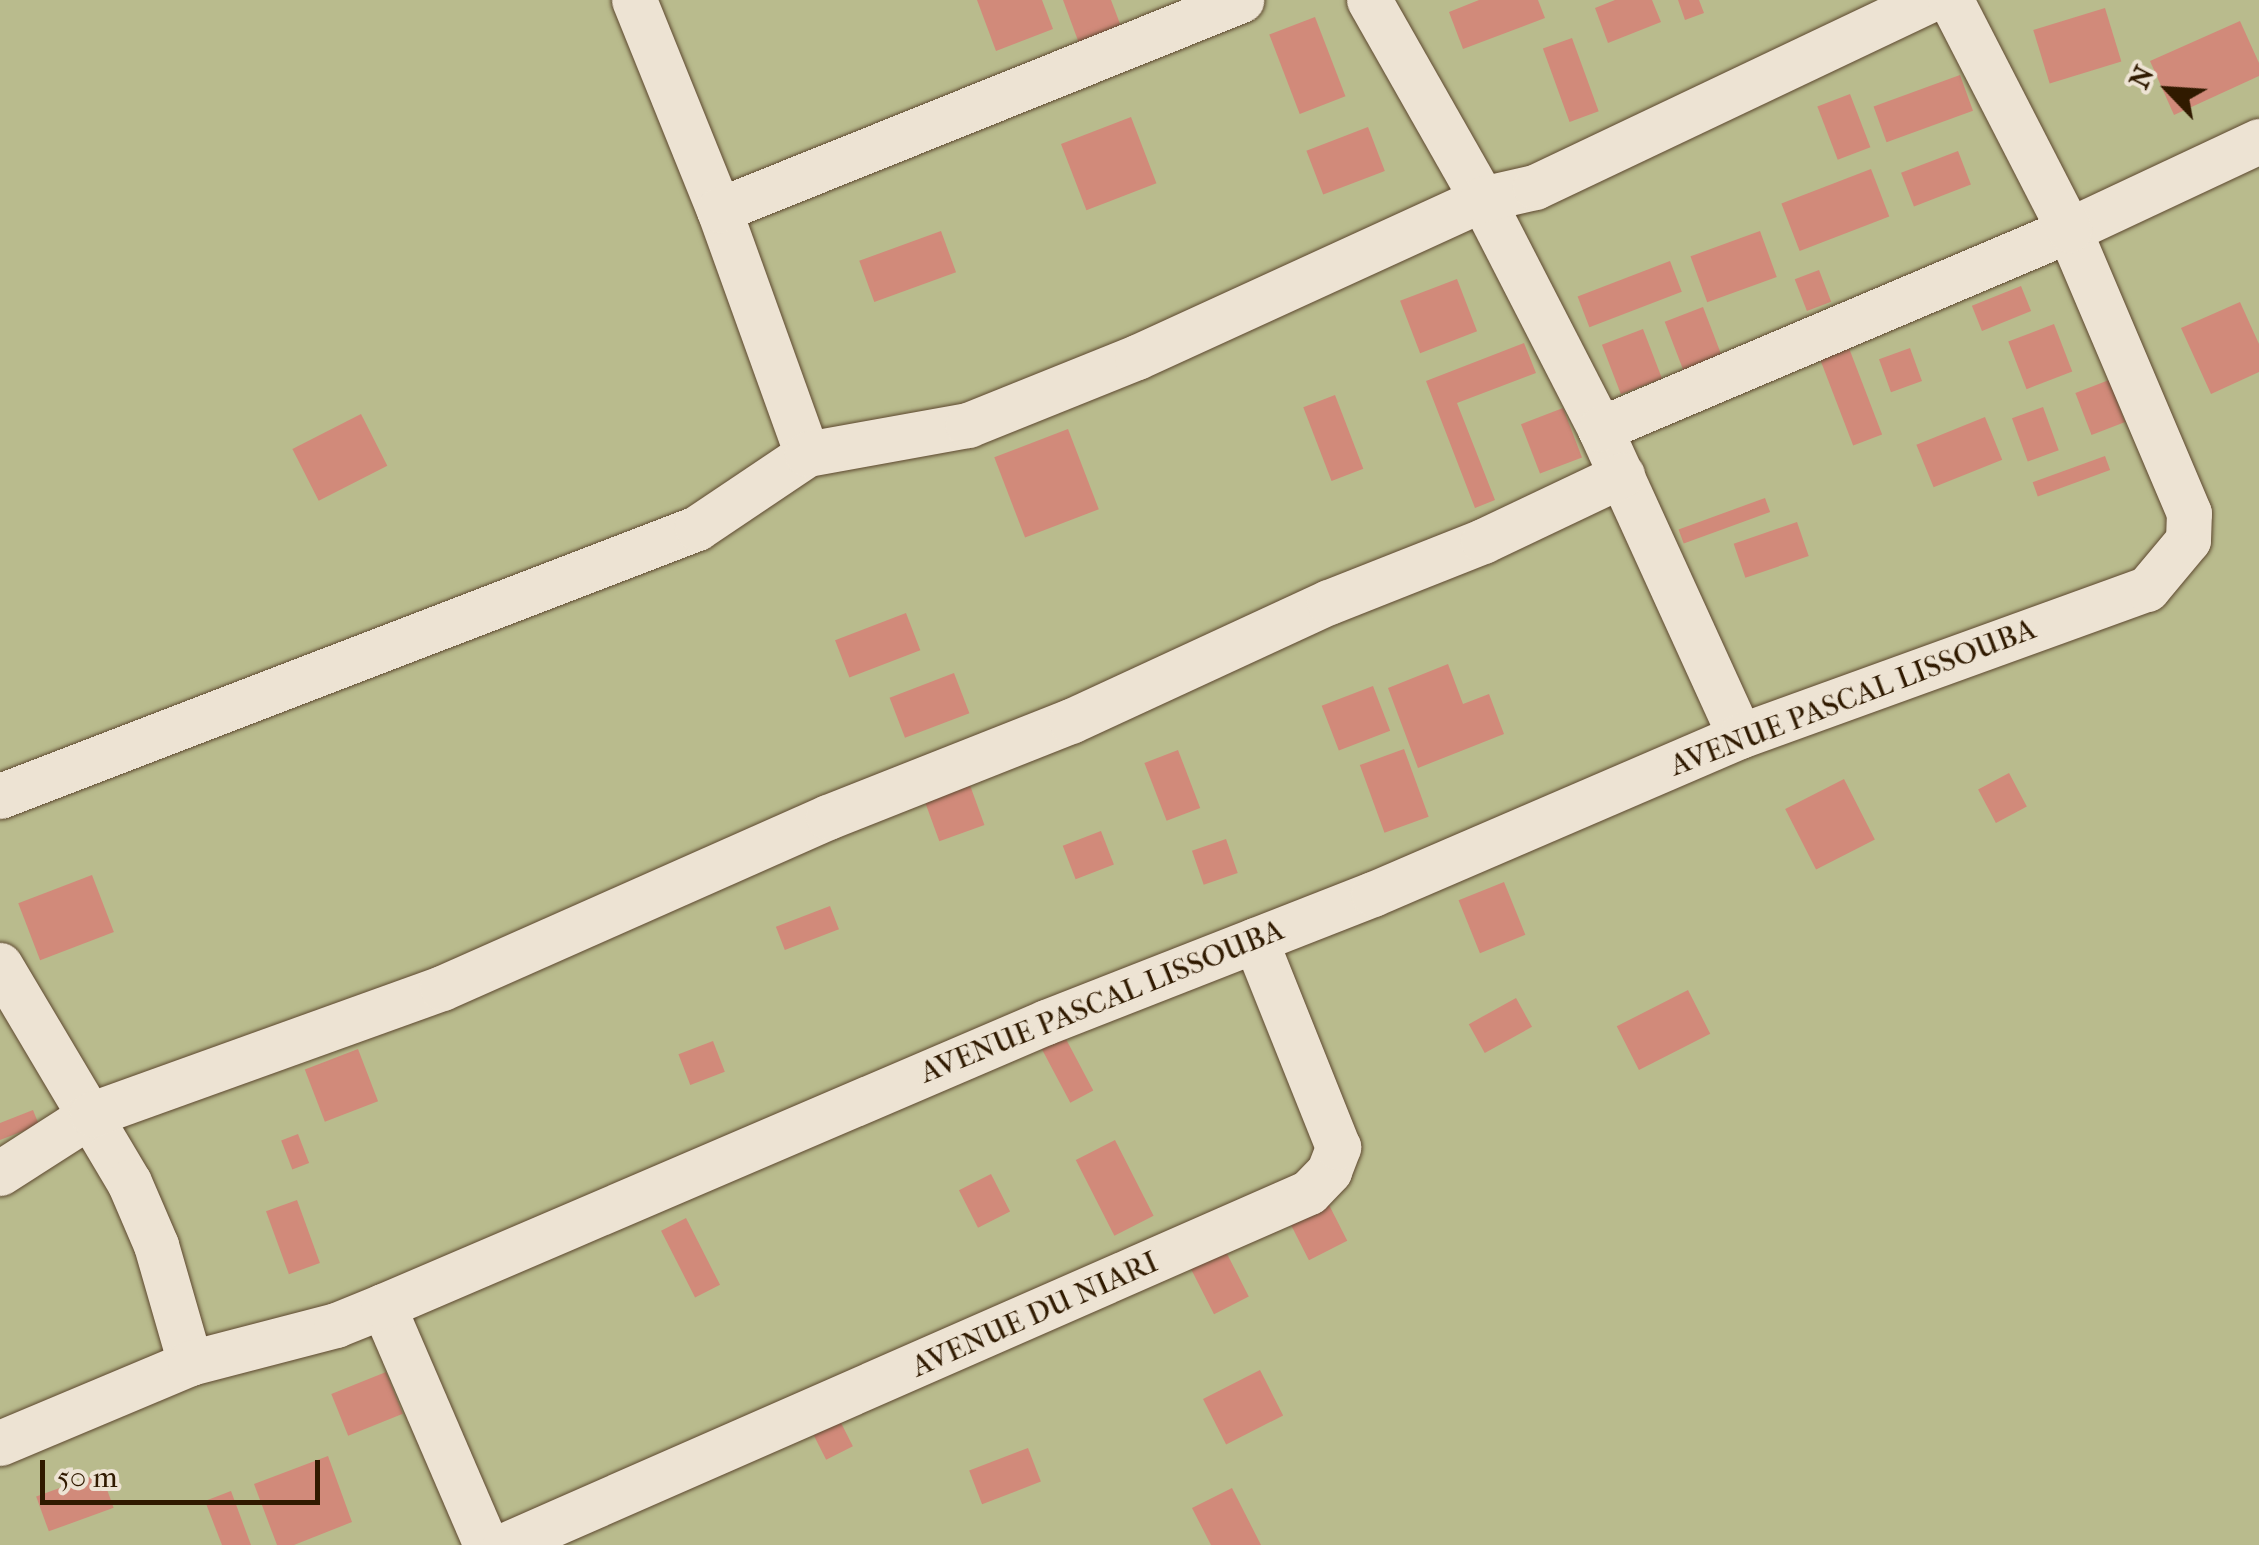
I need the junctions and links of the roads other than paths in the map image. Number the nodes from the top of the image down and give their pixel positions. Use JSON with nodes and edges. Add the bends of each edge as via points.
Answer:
{"nodes":[{"id":1,"x":634,"y":0,"type":"edge"},
{"id":2,"x":1241,"y":0,"type":"edge"},
{"id":3,"x":1369,"y":0,"type":"edge"},
{"id":4,"x":1929,"y":0,"type":"edge"},
{"id":5,"x":1951,"y":0,"type":"edge"},
{"id":6,"x":2259,"y":141,"type":"edge"},
{"id":7,"x":1482,"y":199,"type":"junction"},
{"id":8,"x":719,"y":210,"type":"junction"},
{"id":9,"x":2069,"y":230,"type":"junction"},
{"id":10,"x":1600,"y":429,"type":"junction"},
{"id":11,"x":807,"y":454,"type":"junction"},
{"id":12,"x":1622,"y":475,"type":"junction"},
{"id":13,"x":1740,"y":736,"type":"junction"},
{"id":14,"x":0,"y":796,"type":"edge"},
{"id":15,"x":1255,"y":940,"type":"junction"},
{"id":16,"x":0,"y":965,"type":"edge"},
{"id":17,"x":92,"y":1114,"type":"junction"},
{"id":18,"x":0,"y":1172,"type":"edge"},
{"id":19,"x":383,"y":1306,"type":"junction"},
{"id":20,"x":190,"y":1364,"type":"junction"},
{"id":21,"x":0,"y":1443,"type":"edge"},
{"id":22,"x":486,"y":1545,"type":"edge"},
{"id":23,"x":506,"y":1545,"type":"edge"}],
"edges":[{"from":1,"to":8,"type":"street"},
{"from":2,"to":8,"type":"street"},
{"from":3,"to":7,"type":"street"},
{"from":4,"to":7,"type":"street","via":[[1535,187]]},
{"from":5,"to":9,"type":"street"},
{"from":6,"to":9,"type":"street"},
{"from":7,"to":10,"type":"street"},
{"from":7,"to":11,"type":"street","via":[[1138,358],[968,425]]},
{"from":8,"to":11,"type":"street"},
{"from":9,"to":10,"type":"street"},
{"from":9,"to":13,"type":"street","name":"AVENUE PASCAL LISSOUBA","via":[[2190,513],[2188,540],[2147,590]]},
{"from":10,"to":12,"type":"street"},
{"from":11,"to":14,"type":"street","via":[[696,528]]},
{"from":12,"to":13,"type":"street"},
{"from":12,"to":17,"type":"street","via":[[1071,721],[828,817],[442,988]]},
{"from":13,"to":15,"type":"street","name":"AVENUE PASCAL LISSOUBA"},
{"from":15,"to":19,"type":"street","name":"AVENUE PASCAL LISSOUBA","via":[[1046,1022]]},
{"from":15,"to":23,"type":"street","name":"AVENUE DU NIARI","via":[[1338,1147],[1309,1192]]},
{"from":16,"to":17,"type":"street"},
{"from":17,"to":18,"type":"street"},
{"from":17,"to":20,"type":"street","via":[[156,1245]]},
{"from":19,"to":20,"type":"street","name":"AVENUE PASCAL LISSOUBA"},
{"from":19,"to":22,"type":"street"},
{"from":20,"to":21,"type":"street","name":"AVENUE PASCAL LISSOUBA"}]}
